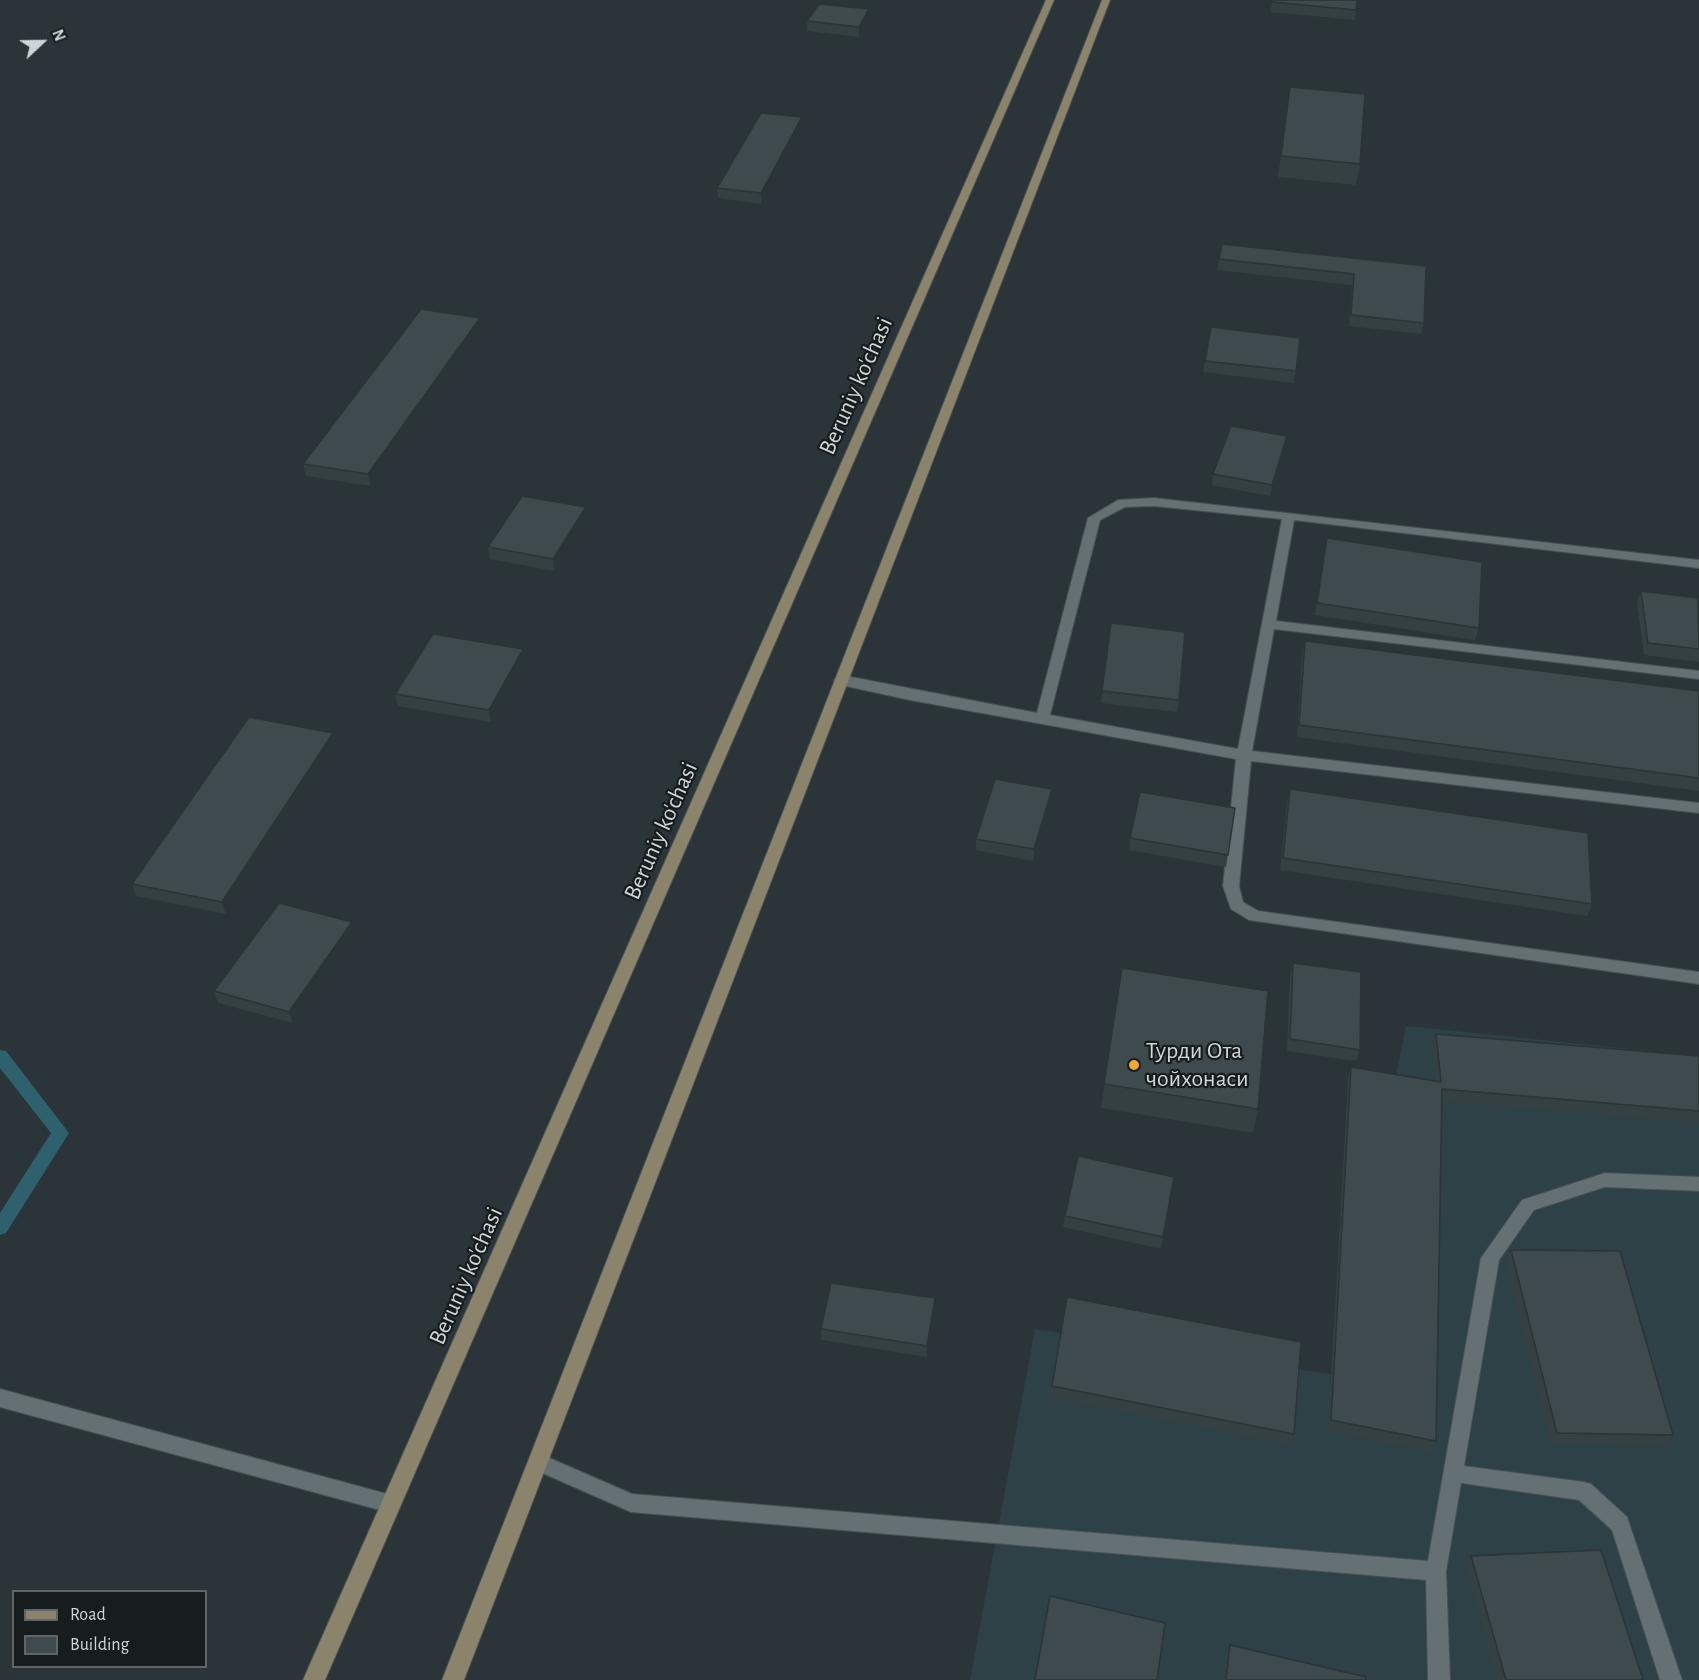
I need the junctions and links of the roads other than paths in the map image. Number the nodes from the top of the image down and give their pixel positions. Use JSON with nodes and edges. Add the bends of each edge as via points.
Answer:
{"nodes":[{"id":1,"x":1050,"y":0,"type":"edge"},
{"id":2,"x":1106,"y":0,"type":"edge"},
{"id":3,"x":1289,"y":516,"type":"junction"},
{"id":4,"x":1699,"y":564,"type":"edge"},
{"id":5,"x":1269,"y":624,"type":"junction"},
{"id":6,"x":1699,"y":675,"type":"edge"},
{"id":7,"x":841,"y":680,"type":"junction"},
{"id":8,"x":1042,"y":719,"type":"junction"},
{"id":9,"x":1244,"y":755,"type":"junction"},
{"id":10,"x":1699,"y":808,"type":"edge"},
{"id":11,"x":1699,"y":978,"type":"edge"},
{"id":12,"x":1699,"y":1184,"type":"edge"},
{"id":13,"x":0,"y":1398,"type":"edge"},
{"id":14,"x":538,"y":1462,"type":"junction"},
{"id":15,"x":1452,"y":1473,"type":"junction"},
{"id":16,"x":391,"y":1504,"type":"junction"},
{"id":17,"x":1436,"y":1571,"type":"junction"},
{"id":18,"x":314,"y":1680,"type":"edge"},
{"id":19,"x":453,"y":1680,"type":"edge"},
{"id":20,"x":1439,"y":1680,"type":"edge"},
{"id":21,"x":1671,"y":1680,"type":"edge"}],
"edges":[{"from":1,"to":16,"type":"main road","name":"Beruniy ko'chasi"},
{"from":2,"to":7,"type":"main road"},
{"from":3,"to":4,"type":"lane"},
{"from":3,"to":5,"type":"lane"},
{"from":3,"to":8,"type":"lane","via":[[1154,502],[1122,503],[1094,518]]},
{"from":5,"to":6,"type":"lane"},
{"from":5,"to":9,"type":"lane"},
{"from":7,"to":8,"type":"lane"},
{"from":7,"to":14,"type":"main road"},
{"from":8,"to":9,"type":"lane"},
{"from":9,"to":10,"type":"lane"},
{"from":9,"to":11,"type":"lane","via":[[1231,886],[1236,905],[1254,916]]},
{"from":12,"to":15,"type":"lane","via":[[1605,1180],[1528,1205],[1490,1258]]},
{"from":13,"to":16,"type":"lane"},
{"from":14,"to":17,"type":"lane","via":[[631,1503]]},
{"from":14,"to":19,"type":"main road"},
{"from":15,"to":17,"type":"lane"},
{"from":15,"to":21,"type":"lane","via":[[1584,1491],[1620,1524]]},
{"from":16,"to":18,"type":"main road","name":"Beruniy ko'chasi"},
{"from":17,"to":20,"type":"lane"}]}
